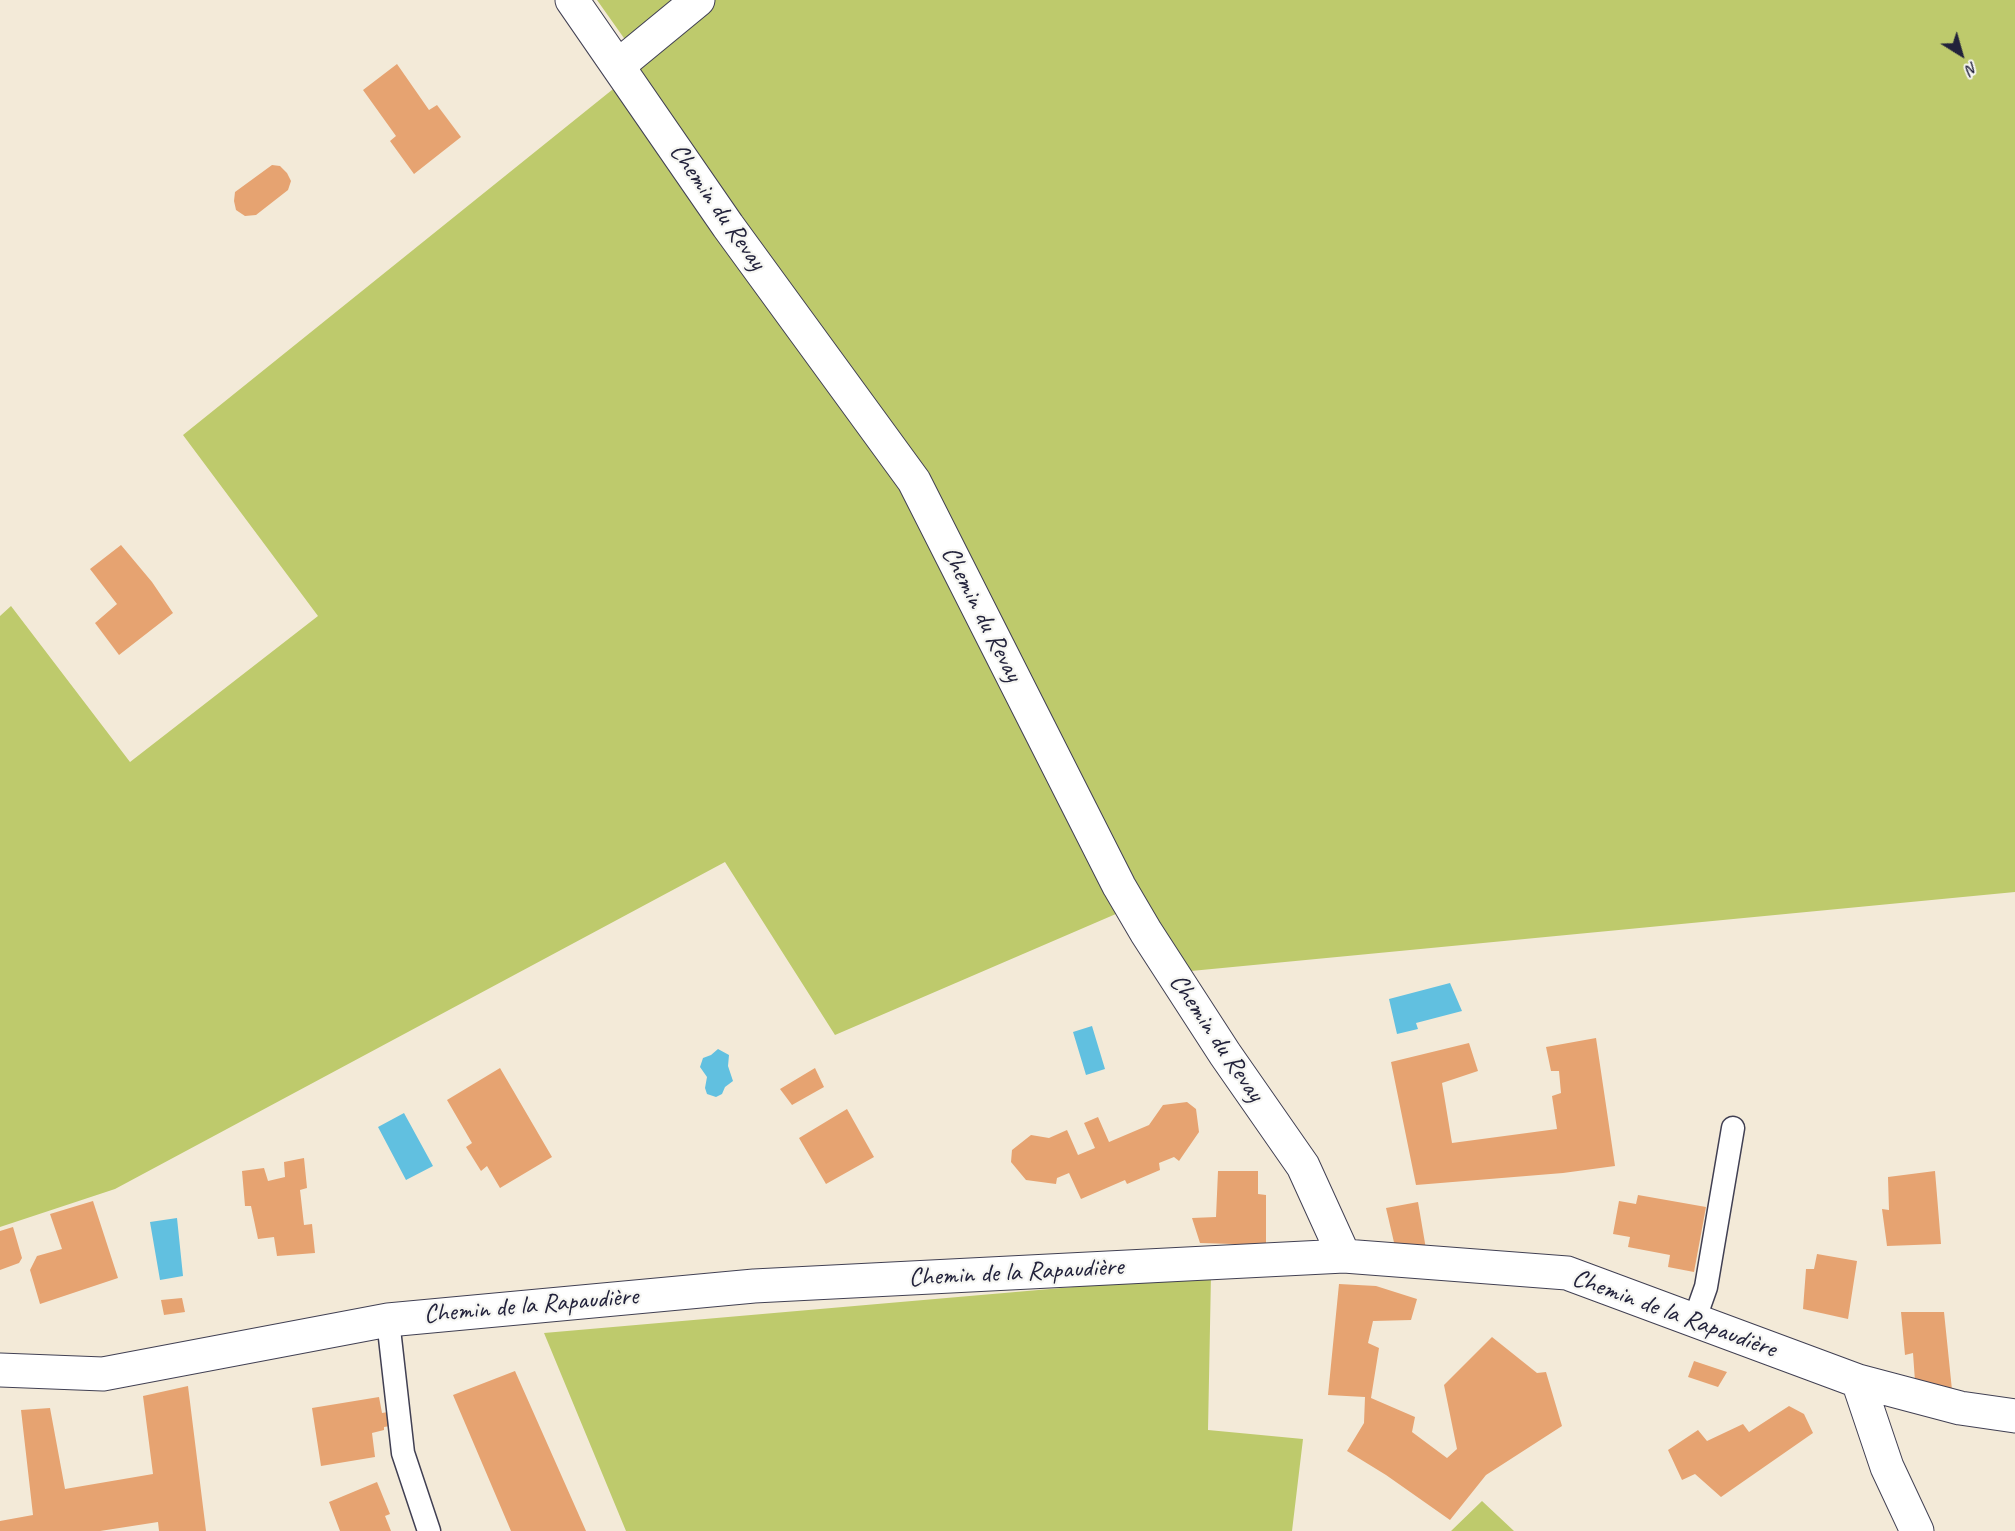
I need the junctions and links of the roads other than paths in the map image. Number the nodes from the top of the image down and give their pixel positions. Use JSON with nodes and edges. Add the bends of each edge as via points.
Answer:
{"nodes":[{"id":1,"x":572,"y":0,"type":"edge"},
{"id":2,"x":698,"y":0,"type":"edge"},
{"id":3,"x":619,"y":65,"type":"junction"},
{"id":4,"x":1733,"y":1128,"type":"dead end"},
{"id":5,"x":1344,"y":1256,"type":"junction"},
{"id":6,"x":388,"y":1320,"type":"junction"},
{"id":7,"x":1694,"y":1321,"type":"junction"},
{"id":8,"x":0,"y":1370,"type":"edge"},
{"id":9,"x":1858,"y":1381,"type":"junction"},
{"id":10,"x":2015,"y":1416,"type":"edge"},
{"id":11,"x":429,"y":1531,"type":"edge"},
{"id":12,"x":1917,"y":1531,"type":"edge"}],
"edges":[{"from":1,"to":3,"type":"street","name":"Chemin du Revay"},
{"from":2,"to":3,"type":"street"},
{"from":3,"to":5,"type":"street","name":"Chemin du Revay","via":[[728,226],[914,481],[1119,886],[1225,1054],[1303,1166]]},
{"from":4,"to":7,"type":"lane","via":[[1706,1287]]},
{"from":5,"to":6,"type":"street","name":"Chemin de la Rapaudière","via":[[754,1286]]},
{"from":5,"to":7,"type":"street","name":"Chemin de la Rapaudière","via":[[1567,1273]]},
{"from":6,"to":8,"type":"street","name":"Chemin de la Rapaudière","via":[[103,1374]]},
{"from":6,"to":11,"type":"lane","via":[[403,1453]]},
{"from":7,"to":9,"type":"street","name":"Chemin de la Rapaudière"},
{"from":9,"to":10,"type":"street","name":"Chemin de la Rapaudière","via":[[1960,1408]]},
{"from":9,"to":12,"type":"street","via":[[1887,1467]]}]}
